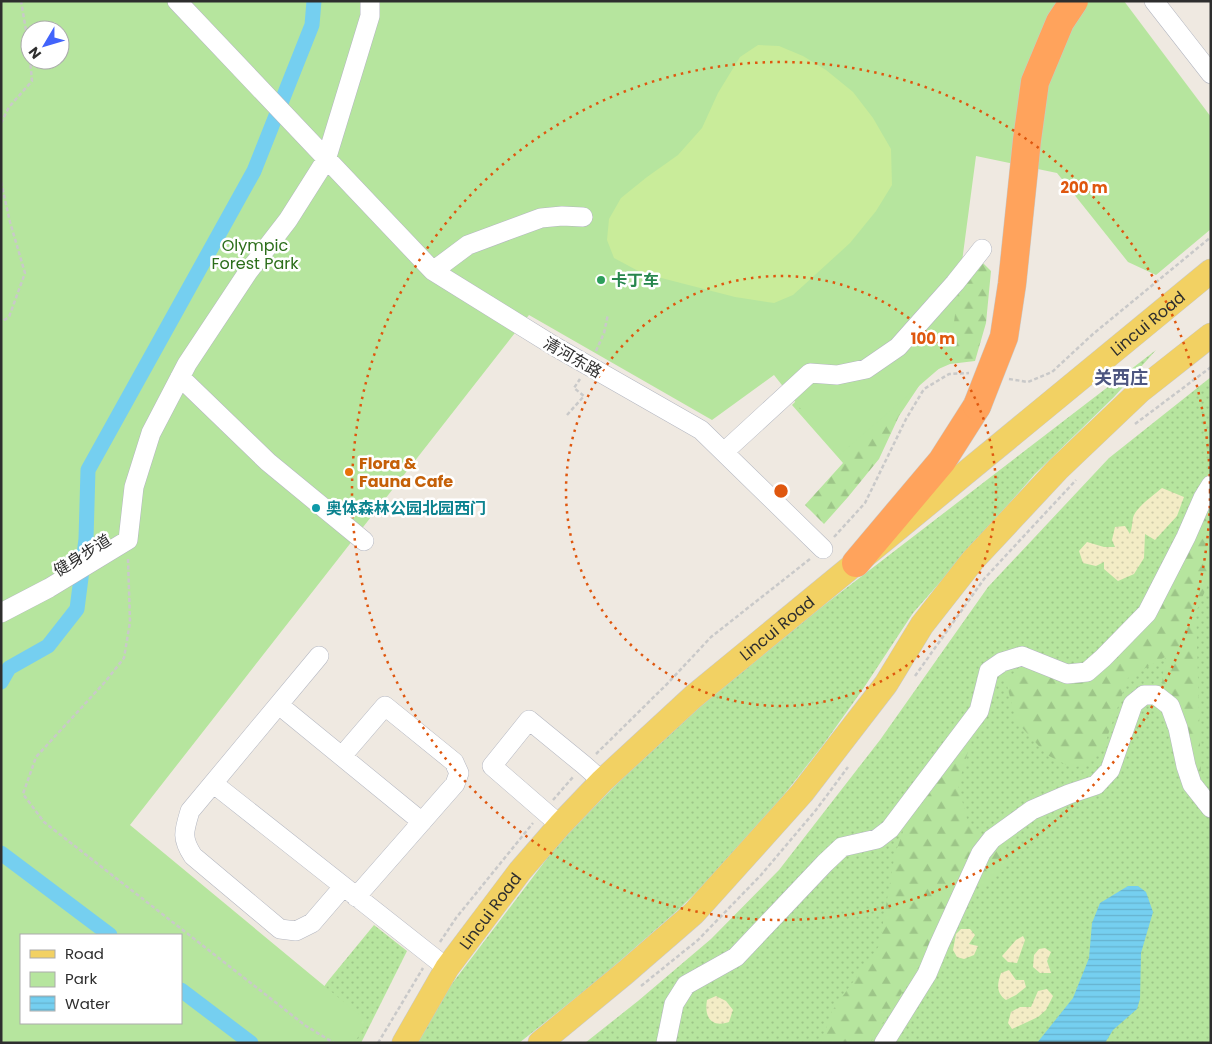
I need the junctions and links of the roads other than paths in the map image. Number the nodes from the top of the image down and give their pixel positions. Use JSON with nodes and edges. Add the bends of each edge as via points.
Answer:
{"nodes":[{"id":1,"x":177,"y":1,"type":"edge"},
{"id":2,"x":370,"y":1,"type":"edge"},
{"id":3,"x":1074,"y":1,"type":"edge"},
{"id":4,"x":1154,"y":1,"type":"edge"},
{"id":5,"x":1211,"y":74,"type":"edge"},
{"id":6,"x":326,"y":160,"type":"junction"},
{"id":7,"x":583,"y":217,"type":"dead end"},
{"id":8,"x":982,"y":249,"type":"dead end"},
{"id":9,"x":433,"y":271,"type":"junction"},
{"id":10,"x":1211,"y":271,"type":"edge"},
{"id":11,"x":1211,"y":335,"type":"edge"},
{"id":12,"x":180,"y":377,"type":"junction"},
{"id":13,"x":724,"y":452,"type":"junction"},
{"id":14,"x":1211,"y":485,"type":"edge"},
{"id":15,"x":364,"y":541,"type":"dead end"},
{"id":16,"x":823,"y":549,"type":"road end"},
{"id":17,"x":856,"y":563,"type":"junction"},
{"id":18,"x":1,"y":614,"type":"edge"},
{"id":19,"x":319,"y":656,"type":"dead end"},
{"id":20,"x":279,"y":705,"type":"junction"},
{"id":21,"x":342,"y":756,"type":"junction"},
{"id":22,"x":602,"y":782,"type":"junction"},
{"id":23,"x":214,"y":784,"type":"junction"},
{"id":24,"x":1211,"y":808,"type":"edge"},
{"id":25,"x":552,"y":818,"type":"junction"},
{"id":26,"x":422,"y":822,"type":"junction"},
{"id":27,"x":349,"y":892,"type":"junction"},
{"id":28,"x":439,"y":962,"type":"junction"},
{"id":29,"x":404,"y":1043,"type":"edge"},
{"id":30,"x":540,"y":1043,"type":"edge"},
{"id":31,"x":666,"y":1043,"type":"edge"},
{"id":32,"x":884,"y":1043,"type":"edge"}],
"edges":[{"from":1,"to":6,"type":"street","name":"清河东路"},
{"from":2,"to":6,"type":"street","via":[[370,16]]},
{"from":3,"to":17,"type":"highway","bridge":true,"via":[[1060,22],[1035,82],[1004,337],[977,406],[942,461]]},
{"from":4,"to":5,"type":"street"},
{"from":6,"to":9,"type":"street","name":"清河东路"},
{"from":6,"to":12,"type":"street"},
{"from":7,"to":9,"type":"street","via":[[541,218],[468,245]]},
{"from":8,"to":13,"type":"street","via":[[898,347],[866,369],[837,375],[810,373]]},
{"from":9,"to":13,"type":"street","name":"清河东路","via":[[701,430]]},
{"from":10,"to":17,"type":"main road","name":"Lincui Road"},
{"from":11,"to":30,"type":"main road","via":[[1140,391],[1058,469],[973,560],[922,625],[886,684],[802,793],[694,913]]},
{"from":12,"to":15,"type":"street","via":[[268,462]]},
{"from":12,"to":18,"type":"street","via":[[151,434],[121,544]]},
{"from":13,"to":16,"type":"street","name":"清河东路"},
{"from":14,"to":31,"type":"street","via":[[1146,613],[1103,658],[1087,672],[1067,674],[1022,656],[1002,662],[989,671],[979,711],[890,829],[877,839],[842,847],[736,957],[686,985],[674,1004]]},
{"from":17,"to":22,"type":"main road","name":"Lincui Road","via":[[693,697]]},
{"from":19,"to":20,"type":"street"},
{"from":20,"to":21,"type":"street"},
{"from":20,"to":23,"type":"street"},
{"from":21,"to":26,"type":"street"},
{"from":21,"to":26,"type":"street","via":[[385,706],[454,762],[459,773],[455,784]]},
{"from":22,"to":25,"type":"main road","name":"Lincui Road"},
{"from":22,"to":25,"type":"street","via":[[529,720],[492,766]]},
{"from":23,"to":27,"type":"street"},
{"from":23,"to":27,"type":"street","via":[[190,811],[184,843],[193,856],[280,929],[296,931],[312,923]]},
{"from":24,"to":32,"type":"street","via":[[1192,784],[1170,706],[1156,695],[1144,695],[1133,704],[1110,770],[1096,785],[1032,810],[986,846],[927,974]]},
{"from":25,"to":28,"type":"main road","name":"Lincui Road","via":[[520,870]]},
{"from":26,"to":27,"type":"street"},
{"from":27,"to":28,"type":"street"},
{"from":28,"to":29,"type":"main road","name":"Lincui Road"}]}
